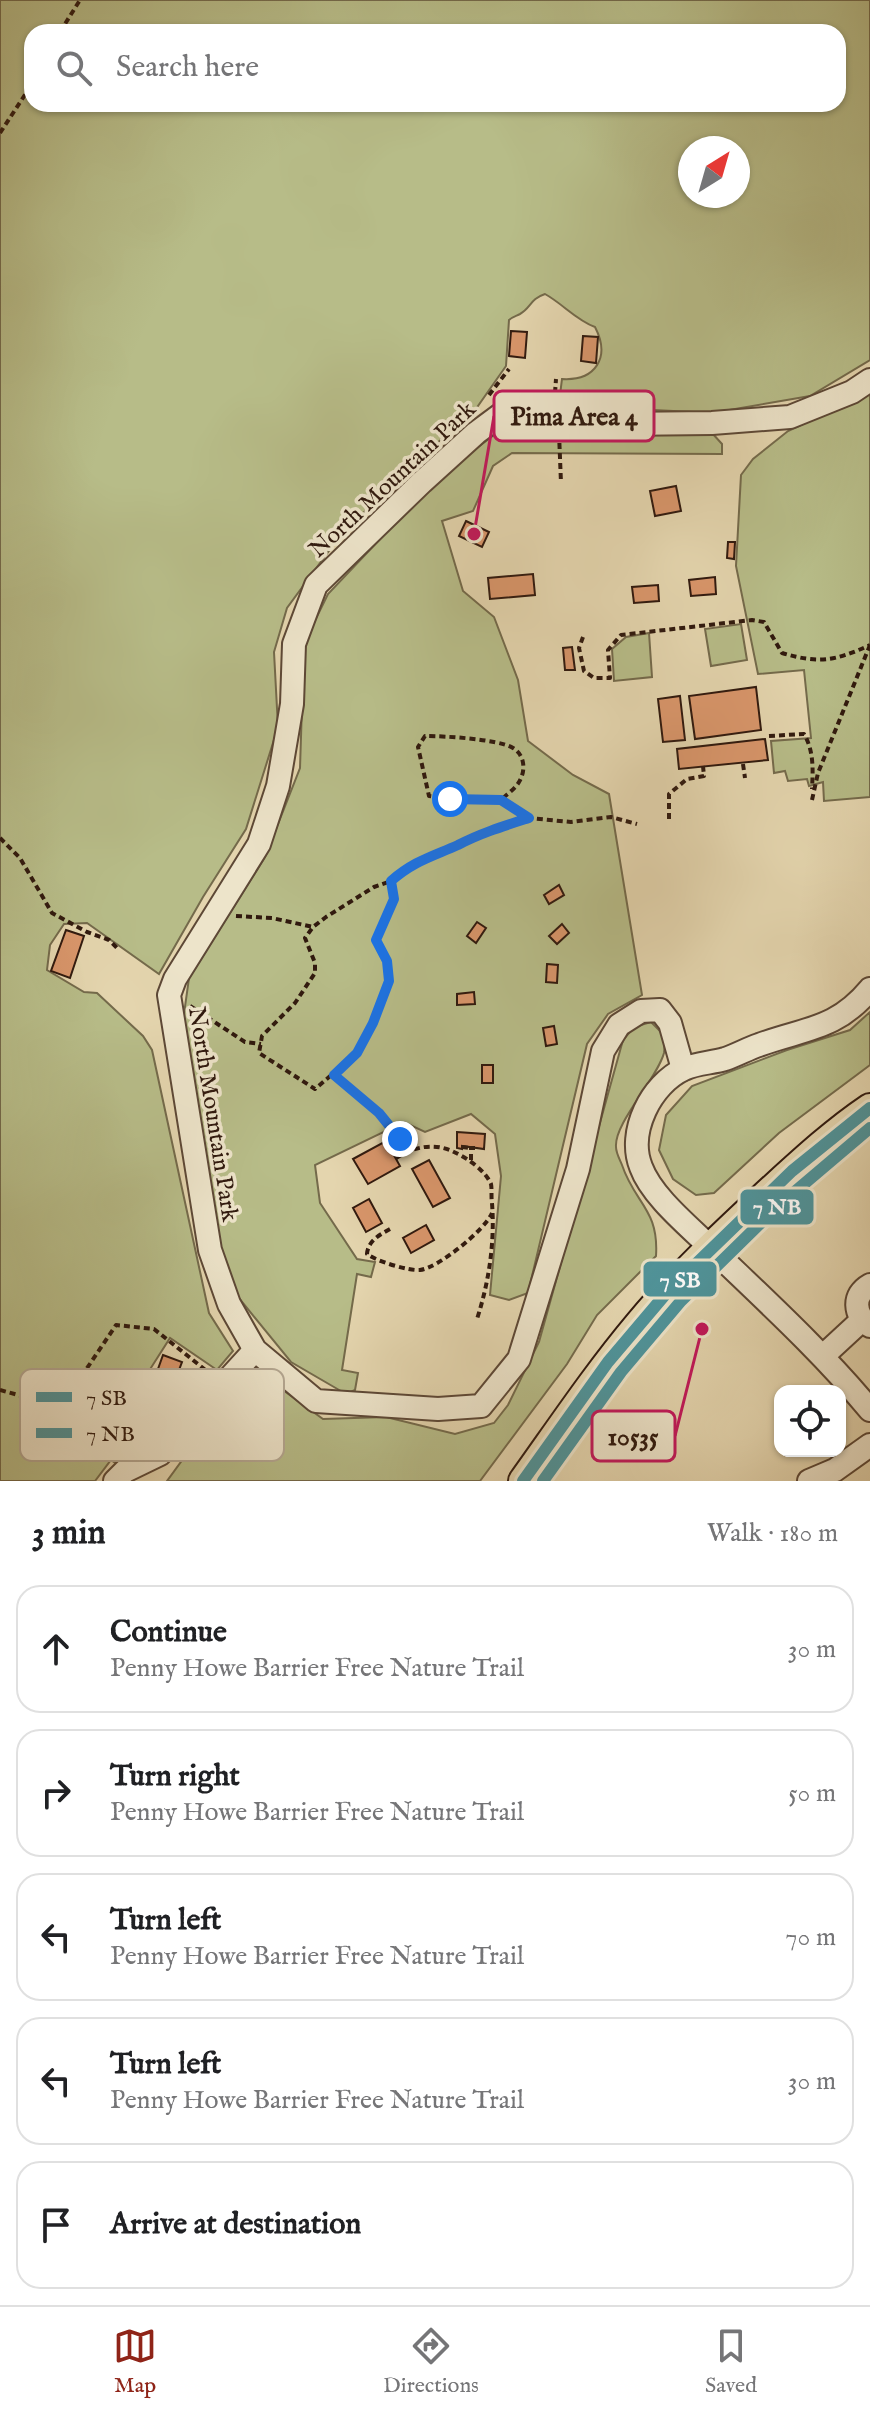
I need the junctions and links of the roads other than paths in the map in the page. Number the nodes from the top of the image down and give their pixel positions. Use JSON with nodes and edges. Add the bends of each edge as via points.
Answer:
{"nodes":[{"id":1,"x":870,"y":380,"type":"edge"},
{"id":2,"x":870,"y":989,"type":"edge"},
{"id":3,"x":683,"y":1069,"type":"junction"},
{"id":4,"x":870,"y":1108,"type":"edge"},
{"id":5,"x":711,"y":1247,"type":"junction"},
{"id":6,"x":870,"y":1285,"type":"edge"},
{"id":7,"x":866,"y":1323,"type":"edge"},
{"id":8,"x":255,"y":1350,"type":"junction"},
{"id":9,"x":823,"y":1356,"type":"junction"},
{"id":10,"x":239,"y":1369,"type":"edge"},
{"id":11,"x":278,"y":1369,"type":"edge"},
{"id":12,"x":284,"y":1374,"type":"edge"},
{"id":13,"x":870,"y":1410,"type":"edge"},
{"id":14,"x":870,"y":1445,"type":"edge"},
{"id":15,"x":146,"y":1461,"type":"edge"},
{"id":16,"x":115,"y":1481,"type":"edge"},
{"id":17,"x":523,"y":1481,"type":"edge"},
{"id":18,"x":809,"y":1481,"type":"edge"}],
"edges":[{"from":1,"to":8,"type":"street","name":"North Mountain Park","via":[[790,417],[618,424],[557,412],[507,410],[422,482],[316,585],[294,644],[292,704],[278,786],[259,844],[169,995],[210,1250],[229,1304]]},
{"from":2,"to":3,"type":"street","via":[[854,1009],[811,1031]]},
{"from":3,"to":5,"type":"street","via":[[655,1091],[637,1142],[641,1167],[654,1188]]},
{"from":3,"to":12,"type":"street","name":"North Mountain Park","via":[[670,1023],[660,1010],[641,1011],[619,1025],[603,1051],[578,1169],[519,1359],[481,1406],[438,1409],[316,1401]]},
{"from":4,"to":5,"type":"main road","via":[[803,1161]]},
{"from":5,"to":9,"type":"street"},
{"from":5,"to":17,"type":"main road","via":[[605,1365]]},
{"from":6,"to":7,"type":"street","via":[[863,1288],[856,1307]]},
{"from":7,"to":9,"type":"street"},
{"from":8,"to":10,"type":"street"},
{"from":8,"to":11,"type":"street","name":"North Mountain Park"},
{"from":9,"to":13,"type":"street"},
{"from":14,"to":18,"type":"street"},
{"from":15,"to":16,"type":"street"}]}
